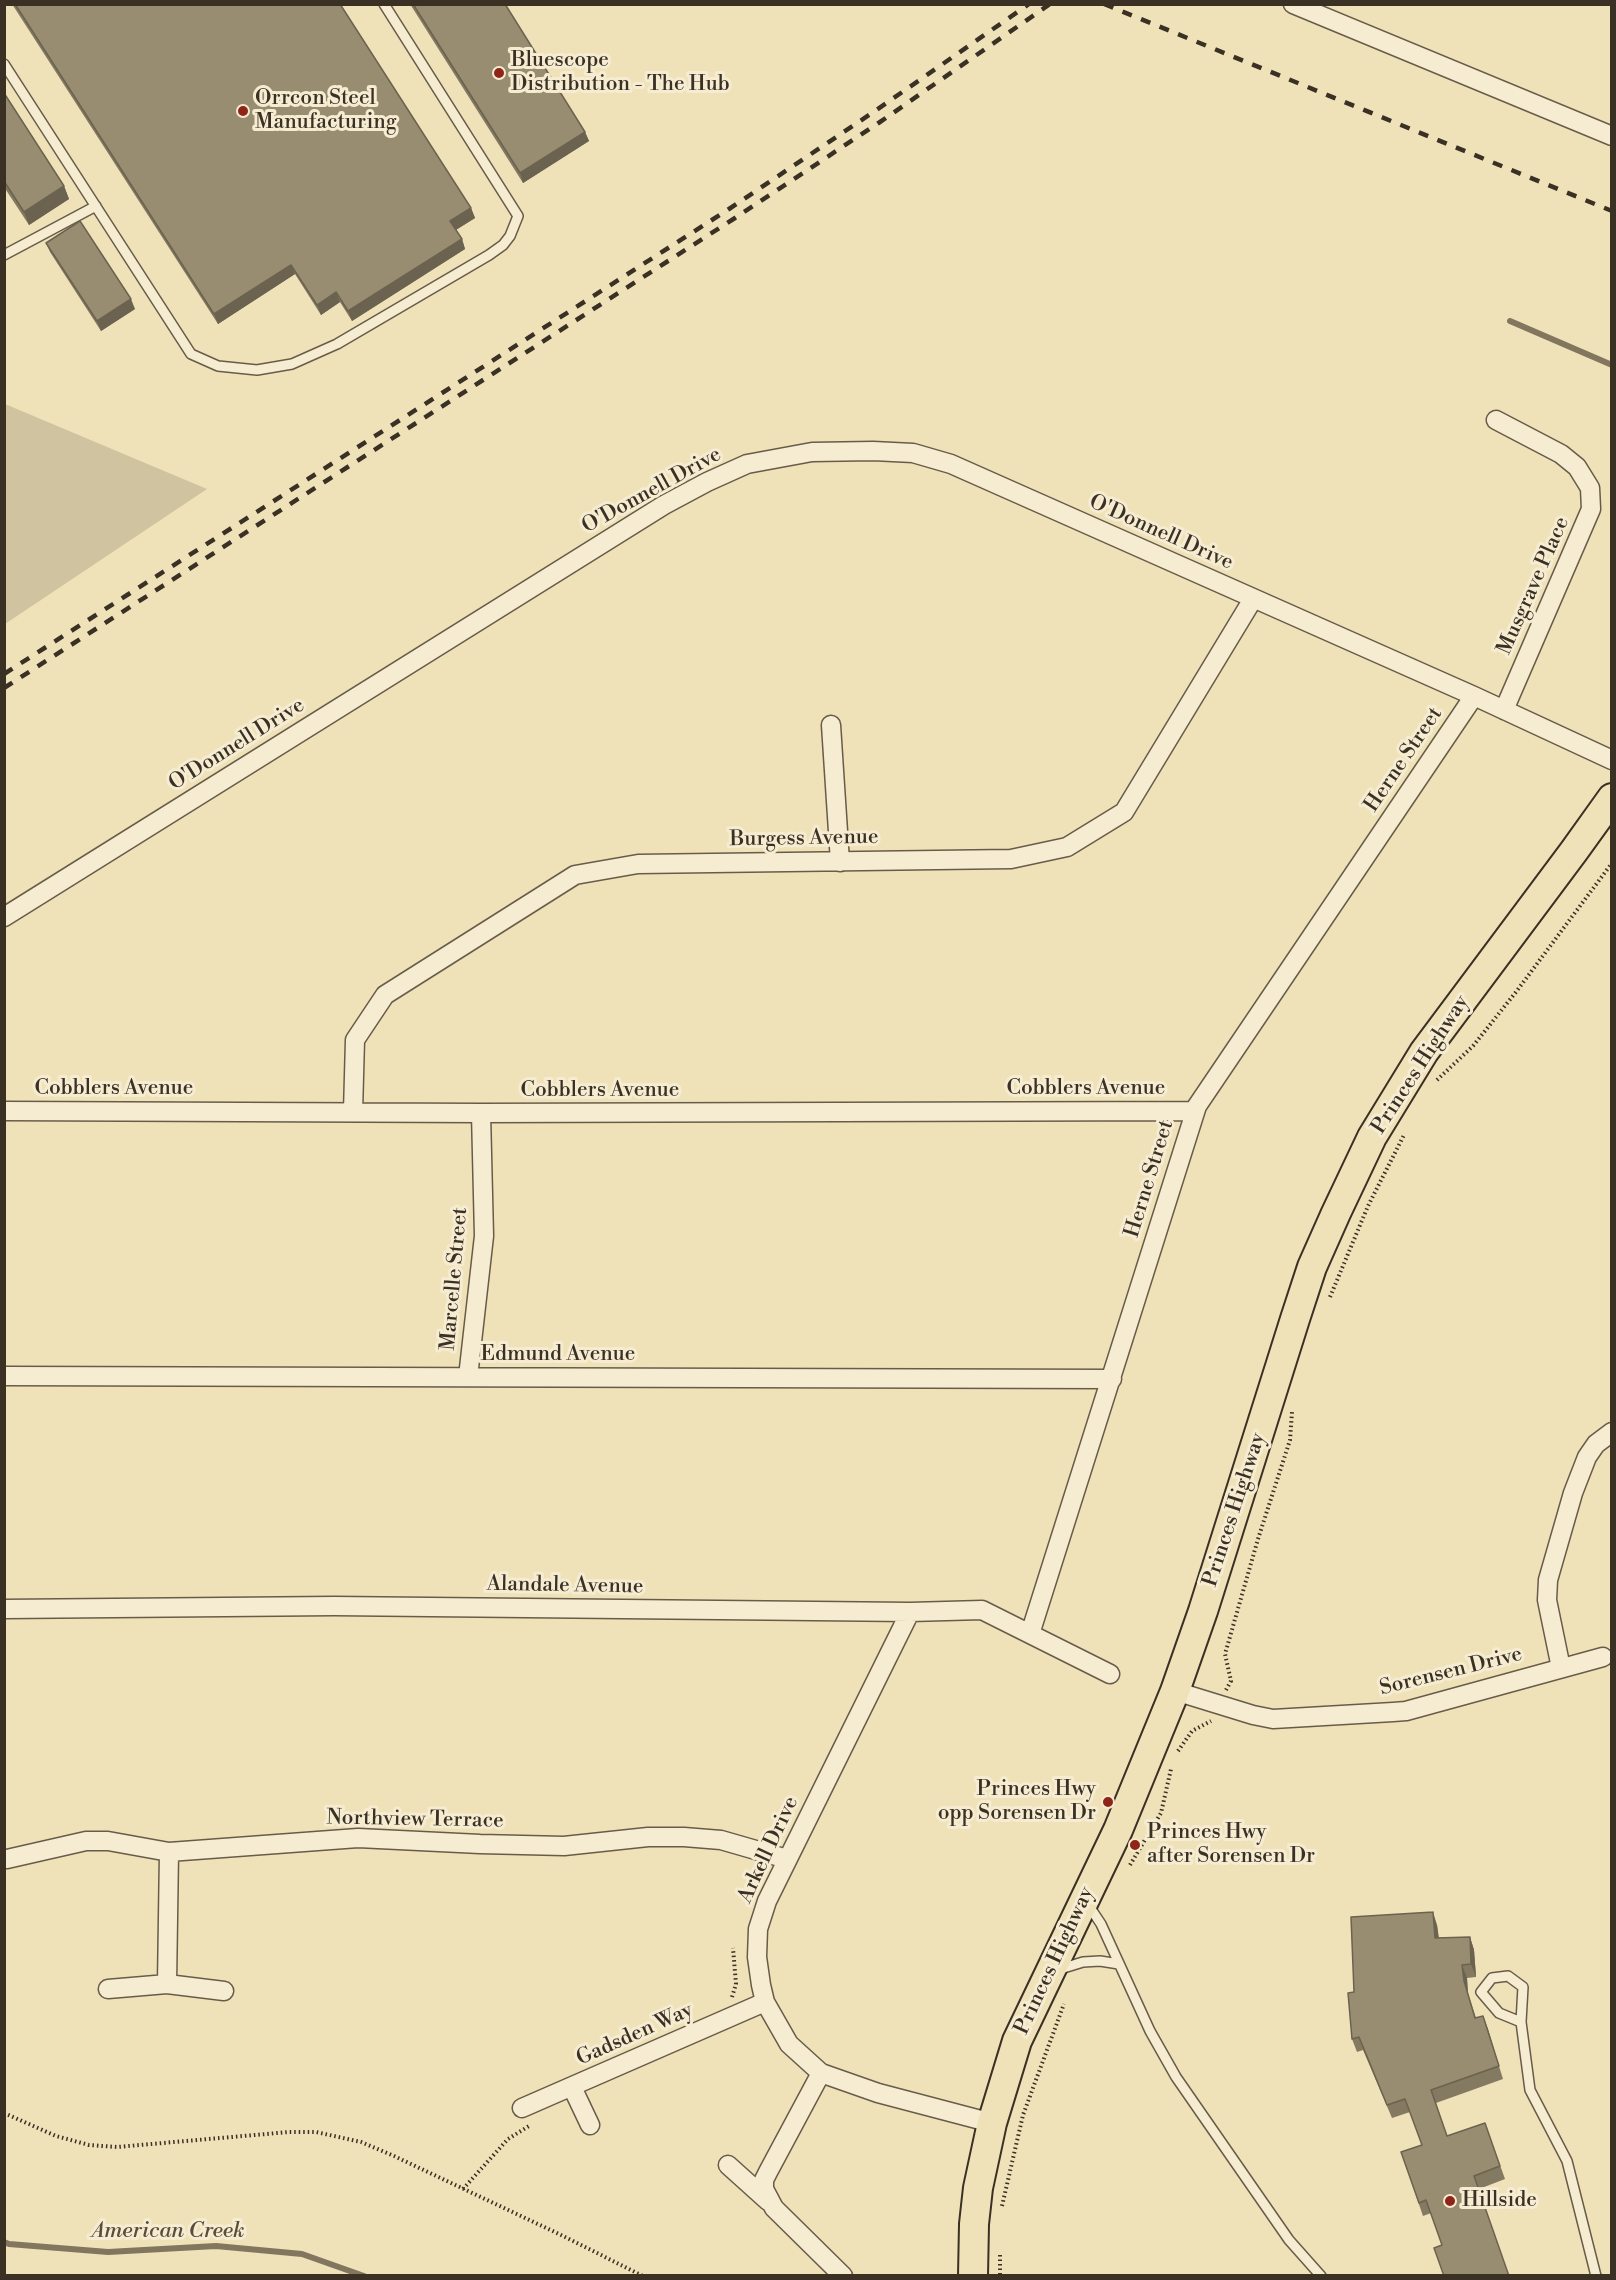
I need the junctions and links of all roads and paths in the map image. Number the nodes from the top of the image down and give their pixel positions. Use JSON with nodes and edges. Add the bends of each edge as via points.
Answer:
{"nodes":[{"id":1,"x":384,"y":4,"type":"edge"},
{"id":2,"x":1293,"y":4,"type":"edge"},
{"id":3,"x":4,"y":64,"type":"edge"},
{"id":4,"x":1611,"y":136,"type":"edge"},
{"id":5,"x":96,"y":206,"type":"junction"},
{"id":6,"x":4,"y":255,"type":"edge"},
{"id":7,"x":1496,"y":420,"type":"dead end"},
{"id":8,"x":1254,"y":598,"type":"junction"},
{"id":9,"x":1474,"y":696,"type":"junction"},
{"id":10,"x":1504,"y":711,"type":"junction"},
{"id":11,"x":831,"y":725,"type":"dead end"},
{"id":12,"x":1611,"y":760,"type":"edge"},
{"id":13,"x":1611,"y":798,"type":"edge"},
{"id":14,"x":840,"y":862,"type":"junction"},
{"id":15,"x":1611,"y":864,"type":"edge"},
{"id":16,"x":4,"y":917,"type":"edge"},
{"id":17,"x":1434,"y":1082,"type":"dead end"},
{"id":18,"x":4,"y":1111,"type":"edge"},
{"id":19,"x":1195,"y":1111,"type":"junction"},
{"id":20,"x":353,"y":1112,"type":"junction"},
{"id":21,"x":481,"y":1113,"type":"junction"},
{"id":22,"x":1407,"y":1129,"type":"dead end"},
{"id":23,"x":1328,"y":1301,"type":"dead end"},
{"id":24,"x":4,"y":1376,"type":"edge"},
{"id":25,"x":468,"y":1377,"type":"junction"},
{"id":26,"x":1112,"y":1379,"type":"junction"},
{"id":27,"x":1292,"y":1410,"type":"dead end"},
{"id":28,"x":1611,"y":1432,"type":"edge"},
{"id":29,"x":4,"y":1609,"type":"edge"},
{"id":30,"x":910,"y":1612,"type":"junction"},
{"id":31,"x":1030,"y":1634,"type":"junction"},
{"id":32,"x":1603,"y":1656,"type":"dead end"},
{"id":33,"x":1561,"y":1668,"type":"junction"},
{"id":34,"x":1110,"y":1674,"type":"dead end"},
{"id":35,"x":1175,"y":1690,"type":"junction"},
{"id":36,"x":1219,"y":1704,"type":"junction"},
{"id":37,"x":1174,"y":1757,"type":"dead end"},
{"id":38,"x":1171,"y":1768,"type":"dead end"},
{"id":39,"x":169,"y":1852,"type":"junction"},
{"id":40,"x":7,"y":1858,"type":"dead end"},
{"id":41,"x":787,"y":1859,"type":"junction"},
{"id":42,"x":1124,"y":1873,"type":"dead end"},
{"id":43,"x":1084,"y":1899,"type":"junction"},
{"id":44,"x":1119,"y":1964,"type":"junction"},
{"id":45,"x":1048,"y":1974,"type":"junction"},
{"id":46,"x":167,"y":1984,"type":"junction"},
{"id":47,"x":108,"y":1989,"type":"dead end"},
{"id":48,"x":224,"y":1991,"type":"dead end"},
{"id":49,"x":1067,"y":1998,"type":"dead end"},
{"id":50,"x":765,"y":2002,"type":"junction"},
{"id":51,"x":1521,"y":2022,"type":"junction"},
{"id":52,"x":821,"y":2073,"type":"junction"},
{"id":53,"x":572,"y":2087,"type":"junction"},
{"id":54,"x":522,"y":2108,"type":"dead end"},
{"id":55,"x":4,"y":2113,"type":"edge"},
{"id":56,"x":992,"y":2123,"type":"junction"},
{"id":57,"x":590,"y":2125,"type":"dead end"},
{"id":58,"x":728,"y":2165,"type":"dead end"},
{"id":59,"x":770,"y":2202,"type":"junction"},
{"id":60,"x":1001,"y":2212,"type":"dead end"},
{"id":61,"x":999,"y":2244,"type":"dead end"},
{"id":62,"x":643,"y":2276,"type":"edge"},
{"id":63,"x":843,"y":2276,"type":"edge"},
{"id":64,"x":973,"y":2276,"type":"edge"},
{"id":65,"x":1000,"y":2276,"type":"edge"},
{"id":66,"x":1321,"y":2276,"type":"edge"},
{"id":67,"x":1596,"y":2276,"type":"edge"}],
"edges":[{"from":1,"to":5,"type":"lane","via":[[518,216],[510,236],[489,255],[337,344],[292,364],[257,370],[218,366],[191,354]]},
{"from":2,"to":4,"type":"street"},
{"from":3,"to":5,"type":"lane"},
{"from":5,"to":6,"type":"lane"},
{"from":7,"to":10,"type":"street","name":"Musgrave Place","via":[[1577,467],[1590,488],[1591,509]]},
{"from":8,"to":9,"type":"street","name":"O'Donnell Drive"},
{"from":8,"to":14,"type":"street","name":"Burgess Avenue","via":[[1124,812],[1067,847],[1011,859]]},
{"from":8,"to":16,"type":"street","name":"O'Donnell Drive","via":[[951,464],[913,453],[812,452],[747,464],[664,505]]},
{"from":9,"to":10,"type":"street","name":"O'Donnell Drive"},
{"from":9,"to":19,"type":"street","name":"Herne Street"},
{"from":10,"to":12,"type":"street","name":"O'Donnell Drive"},
{"from":11,"to":14,"type":"street"},
{"from":13,"to":35,"type":"main road","name":"Princes Highway","via":[[1424,1052],[1372,1137],[1312,1267]]},
{"from":14,"to":20,"type":"street","name":"Burgess Avenue","via":[[638,864],[575,875],[385,995],[355,1040]]},
{"from":15,"to":17,"type":"path","via":[[1473,1046]]},
{"from":18,"to":20,"type":"street","name":"Cobblers Avenue"},
{"from":19,"to":21,"type":"street","name":"Cobblers Avenue"},
{"from":19,"to":26,"type":"street","name":"Herne Street"},
{"from":20,"to":21,"type":"street","name":"Cobblers Avenue"},
{"from":21,"to":25,"type":"street","name":"Marcelle Street","via":[[484,1236]]},
{"from":22,"to":23,"type":"path","via":[[1368,1206]]},
{"from":24,"to":25,"type":"street","name":"Edmund Avenue"},
{"from":25,"to":26,"type":"street","name":"Edmund Avenue"},
{"from":26,"to":31,"type":"street","name":"Herne Street"},
{"from":27,"to":36,"type":"path","via":[[1290,1440],[1225,1654],[1232,1681]]},
{"from":28,"to":33,"type":"street","via":[[1587,1457],[1548,1580],[1547,1600]]},
{"from":29,"to":30,"type":"street","name":"Alandale Avenue","via":[[334,1606]]},
{"from":30,"to":31,"type":"street","name":"Alandale Avenue","via":[[982,1611]]},
{"from":30,"to":41,"type":"street","name":"Arkell Drive"},
{"from":31,"to":34,"type":"street","name":"Alandale Avenue"},
{"from":32,"to":33,"type":"street","name":"Sorensen Drive"},
{"from":33,"to":36,"type":"street","name":"Sorensen Drive","via":[[1406,1711],[1273,1719]]},
{"from":35,"to":36,"type":"street","name":"Sorensen Drive"},
{"from":35,"to":43,"type":"main road","name":"Princes Highway","via":[[1118,1830]]},
{"from":36,"to":37,"type":"path","via":[[1210,1723],[1191,1731]]},
{"from":38,"to":42,"type":"path","via":[[1161,1813]]},
{"from":39,"to":40,"type":"street","name":"Northview Terrace","via":[[86,1841]]},
{"from":39,"to":41,"type":"street","name":"Northview Terrace","via":[[358,1838],[564,1846],[684,1838],[721,1840]]},
{"from":39,"to":46,"type":"street"},
{"from":41,"to":50,"type":"street","name":"Arkell Drive","via":[[758,1929],[757,1957]]},
{"from":43,"to":44,"type":"lane","via":[[1101,1924]]},
{"from":43,"to":45,"type":"main road","name":"Princes Highway"},
{"from":44,"to":45,"type":"lane","via":[[1083,1962]]},
{"from":44,"to":66,"type":"lane","via":[[1176,2076],[1289,2240]]},
{"from":45,"to":56,"type":"main road","name":"Princes Highway","via":[[1017,2041]]},
{"from":46,"to":47,"type":"street"},
{"from":46,"to":48,"type":"street"},
{"from":49,"to":60,"type":"path","via":[[1023,2115]]},
{"from":50,"to":52,"type":"street","name":"Arkell Drive","via":[[789,2044]]},
{"from":50,"to":53,"type":"street","name":"Gadsden Way"},
{"from":51,"to":51,"type":"lane","via":[[1523,1988],[1508,1976],[1492,1978],[1481,1992],[1499,2013]]},
{"from":51,"to":67,"type":"lane","via":[[1530,2090],[1567,2161]]},
{"from":52,"to":56,"type":"street","name":"Arkell Drive","via":[[878,2093]]},
{"from":52,"to":59,"type":"street","via":[[764,2180]]},
{"from":53,"to":54,"type":"street","name":"Gadsden Way"},
{"from":53,"to":57,"type":"street"},
{"from":55,"to":62,"type":"path","via":[[56,2136],[89,2145],[117,2147],[289,2132],[316,2132],[361,2142]]},
{"from":56,"to":64,"type":"main road","name":"Princes Highway","via":[[978,2188]]},
{"from":58,"to":59,"type":"street"},
{"from":59,"to":63,"type":"street"},
{"from":61,"to":65,"type":"path"}]}
